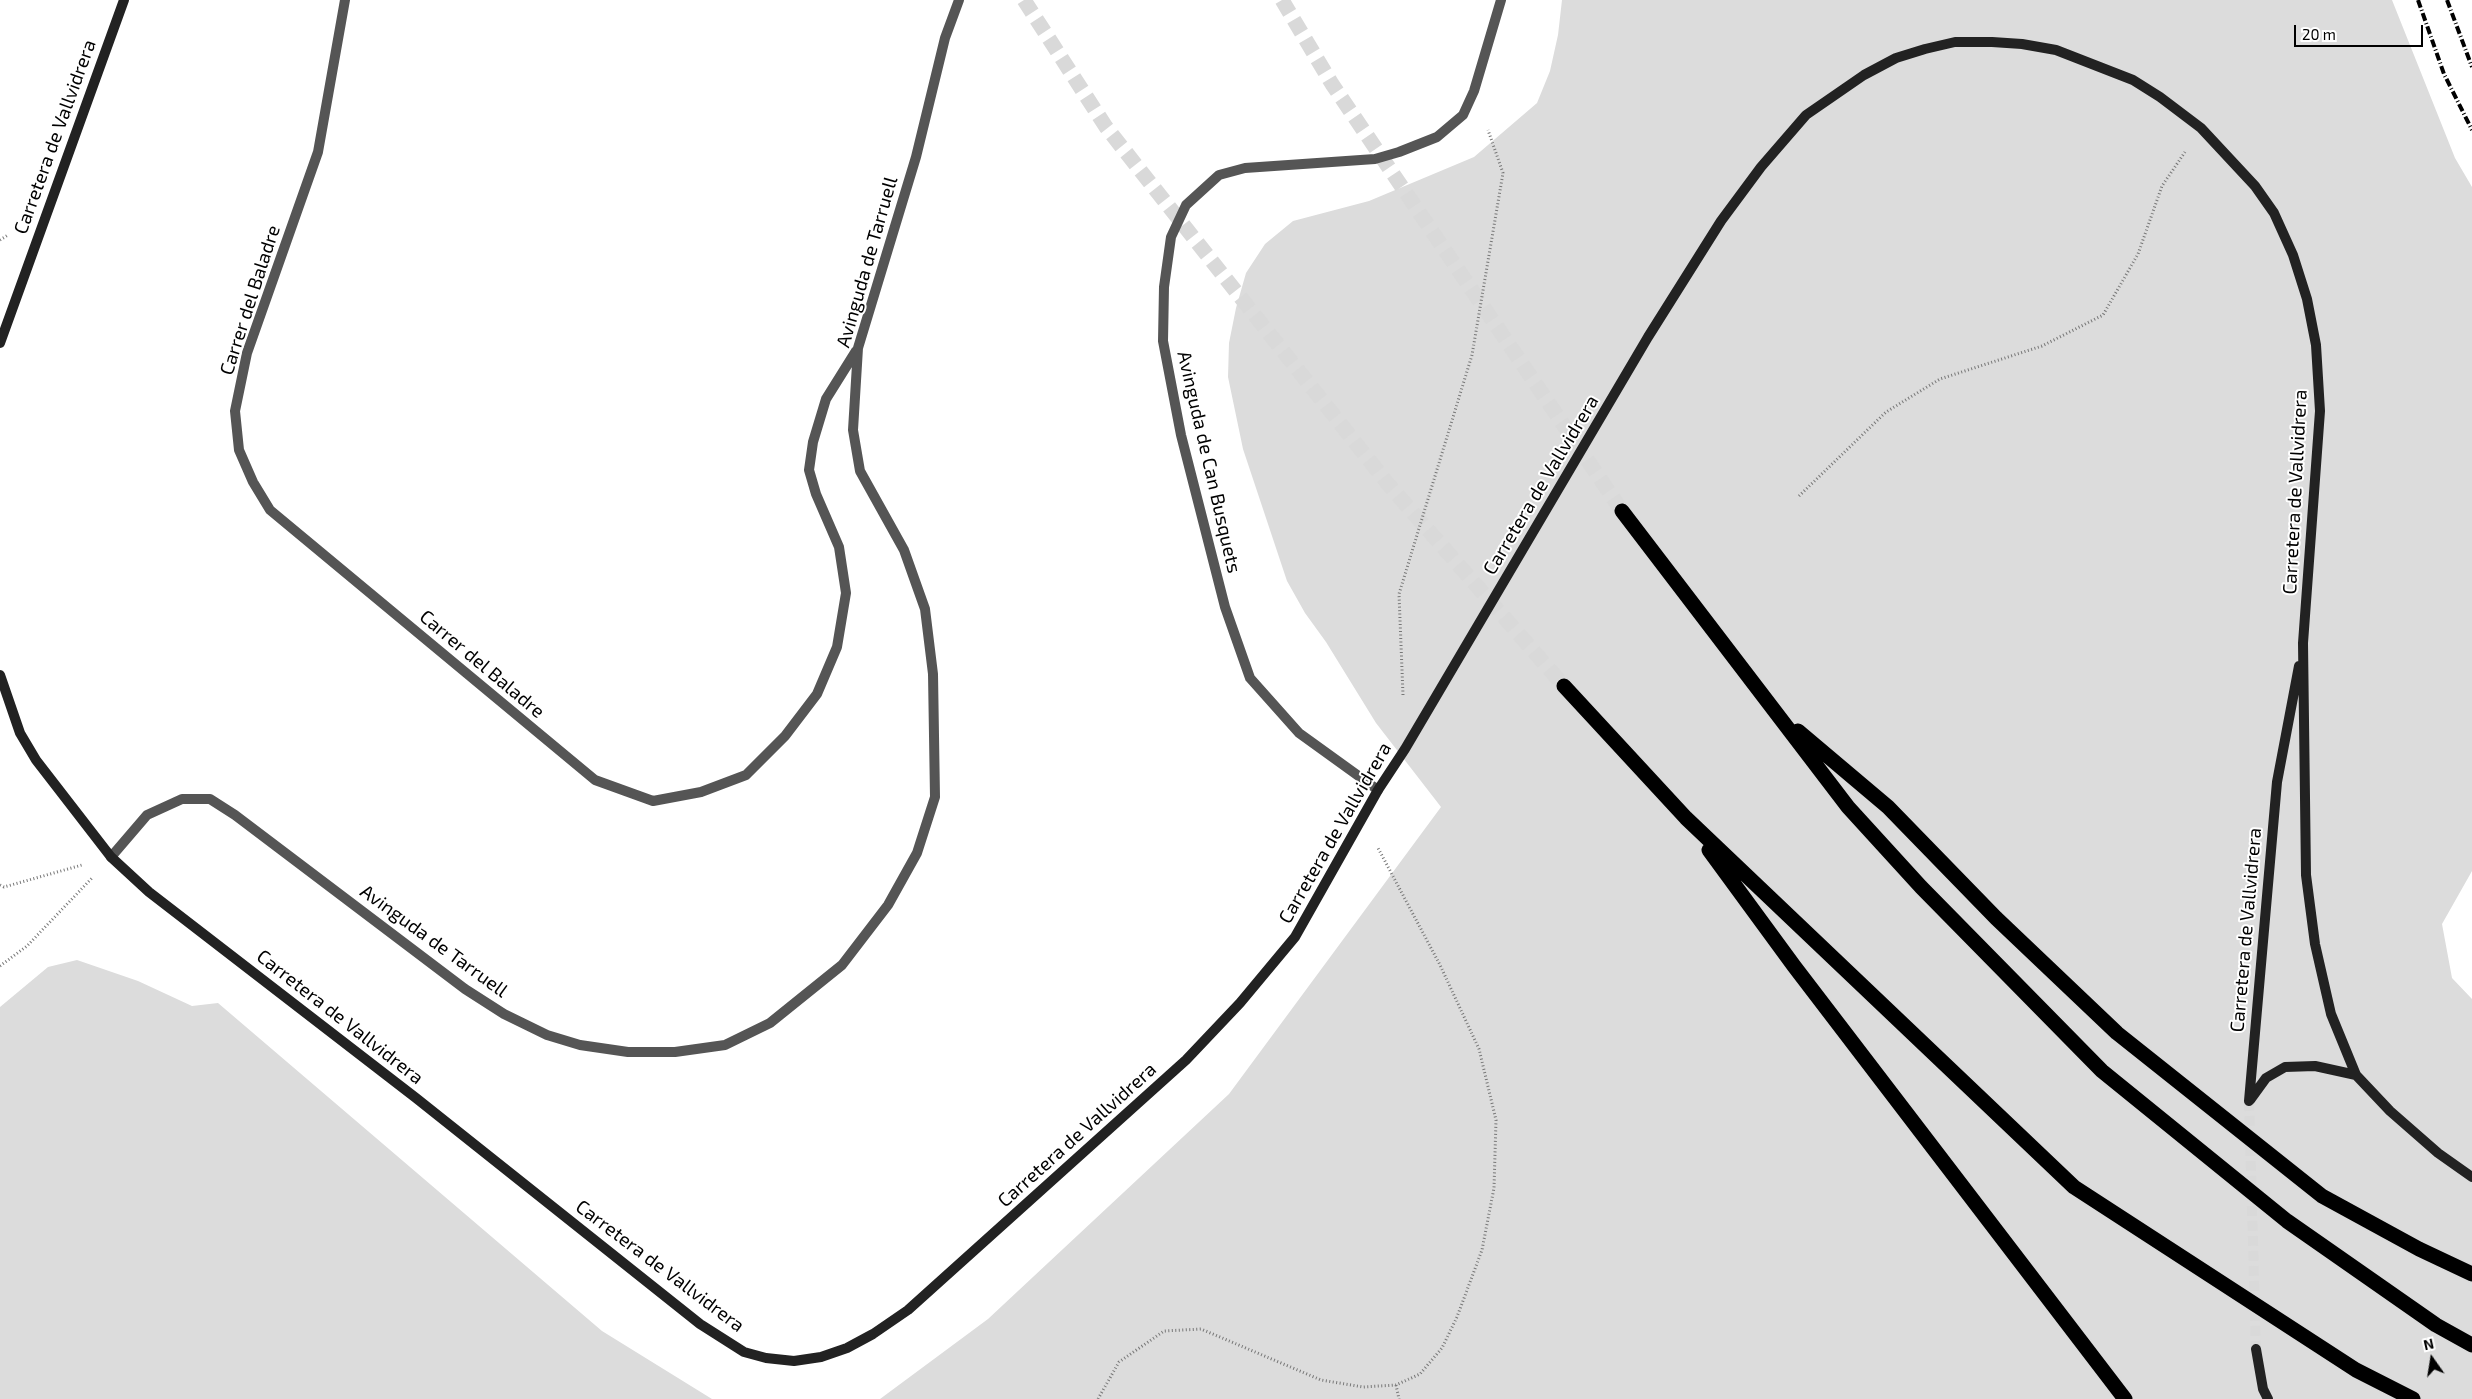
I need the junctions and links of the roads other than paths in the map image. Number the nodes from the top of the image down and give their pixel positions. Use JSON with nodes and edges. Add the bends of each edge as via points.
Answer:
{"nodes":[{"id":1,"x":124,"y":0,"type":"edge"},
{"id":2,"x":345,"y":0,"type":"edge"},
{"id":3,"x":959,"y":0,"type":"edge"},
{"id":4,"x":1501,"y":0,"type":"edge"},
{"id":5,"x":0,"y":343,"type":"edge"},
{"id":6,"x":858,"y":348,"type":"junction"},
{"id":7,"x":1622,"y":511,"type":"tunnel mouth"},
{"id":8,"x":2303,"y":643,"type":"junction"},
{"id":9,"x":0,"y":675,"type":"edge"},
{"id":10,"x":1564,"y":686,"type":"tunnel mouth"},
{"id":11,"x":1774,"y":710,"type":"junction"},
{"id":12,"x":1378,"y":790,"type":"junction"},
{"id":13,"x":1686,"y":818,"type":"junction"},
{"id":14,"x":111,"y":857,"type":"junction"},
{"id":15,"x":2356,"y":1075,"type":"junction"},
{"id":16,"x":2472,"y":1177,"type":"edge"},
{"id":17,"x":2472,"y":1274,"type":"edge"},
{"id":18,"x":2472,"y":1345,"type":"edge"},
{"id":19,"x":2256,"y":1349,"type":"tunnel mouth"},
{"id":20,"x":2126,"y":1399,"type":"edge"},
{"id":21,"x":2268,"y":1399,"type":"edge"},
{"id":22,"x":2413,"y":1399,"type":"edge"}],
"edges":[{"from":1,"to":5,"type":"main road","name":"Carretera de Vallvidrera"},
{"from":2,"to":6,"type":"street","name":"Carrer del Baladre","via":[[318,152],[247,353],[235,411],[239,450],[270,510],[595,780],[653,801],[701,792],[746,775],[785,736],[817,694],[837,646],[846,593],[839,547],[809,470],[813,442],[826,399]]},
{"from":3,"to":6,"type":"street","name":"Avinguda de Tarruell","via":[[945,38],[916,157]]},
{"from":4,"to":12,"type":"street","name":"Avinguda de Can Busquets","via":[[1474,91],[1463,115],[1437,137],[1374,158],[1245,168],[1219,175],[1186,205],[1171,237],[1164,287],[1163,341],[1180,435],[1225,607],[1250,678],[1300,733]]},
{"from":6,"to":14,"type":"street","name":"Avinguda de Tarruell","via":[[852,430],[860,471],[904,550],[925,609],[933,674],[935,797],[916,854],[888,905],[842,965],[770,1023],[725,1045],[675,1052],[628,1052],[580,1045],[546,1035],[465,989],[210,799],[182,799],[147,816]]},
{"from":7,"to":11,"type":"highway"},
{"from":8,"to":12,"type":"main road","name":"Carretera de Vallvidrera","via":[[2320,411],[2316,345],[2307,299],[2293,255],[2274,213],[2255,186],[2201,128],[2133,80],[2056,50],[2022,44],[1955,42],[1896,58],[1842,89],[1806,116],[1761,167],[1721,221],[1648,338]]},
{"from":8,"to":15,"type":"main road","name":"Carretera de Vallvidrera","via":[[2306,875],[2314,944],[2331,1014]]},
{"from":8,"to":15,"type":"main road","name":"Carretera de Vallvidrera","via":[[2277,782],[2249,1101],[2266,1078],[2285,1067],[2315,1066]]},
{"from":9,"to":14,"type":"main road","name":"Carretera de Vallvidrera","via":[[20,733],[32,753]]},
{"from":10,"to":13,"type":"highway"},
{"from":11,"to":17,"type":"highway","via":[[1888,808],[1996,918],[2118,1033],[2322,1196]]},
{"from":11,"to":18,"type":"highway","via":[[1848,807],[2102,1071],[2287,1221],[2436,1325]]},
{"from":12,"to":14,"type":"main road","name":"Carretera de Vallvidrera","via":[[1295,937],[1240,1003],[1186,1060],[908,1310],[847,1348],[821,1357],[794,1361],[744,1352],[700,1324],[416,1098],[148,892]]},
{"from":13,"to":20,"type":"highway","via":[[1794,966]]},
{"from":13,"to":22,"type":"highway","via":[[2074,1187],[2356,1370]]},
{"from":15,"to":16,"type":"main road","name":"Carretera de Vallvidrera","via":[[2390,1111],[2438,1153]]},
{"from":19,"to":21,"type":"main road","via":[[2263,1389]]}]}
